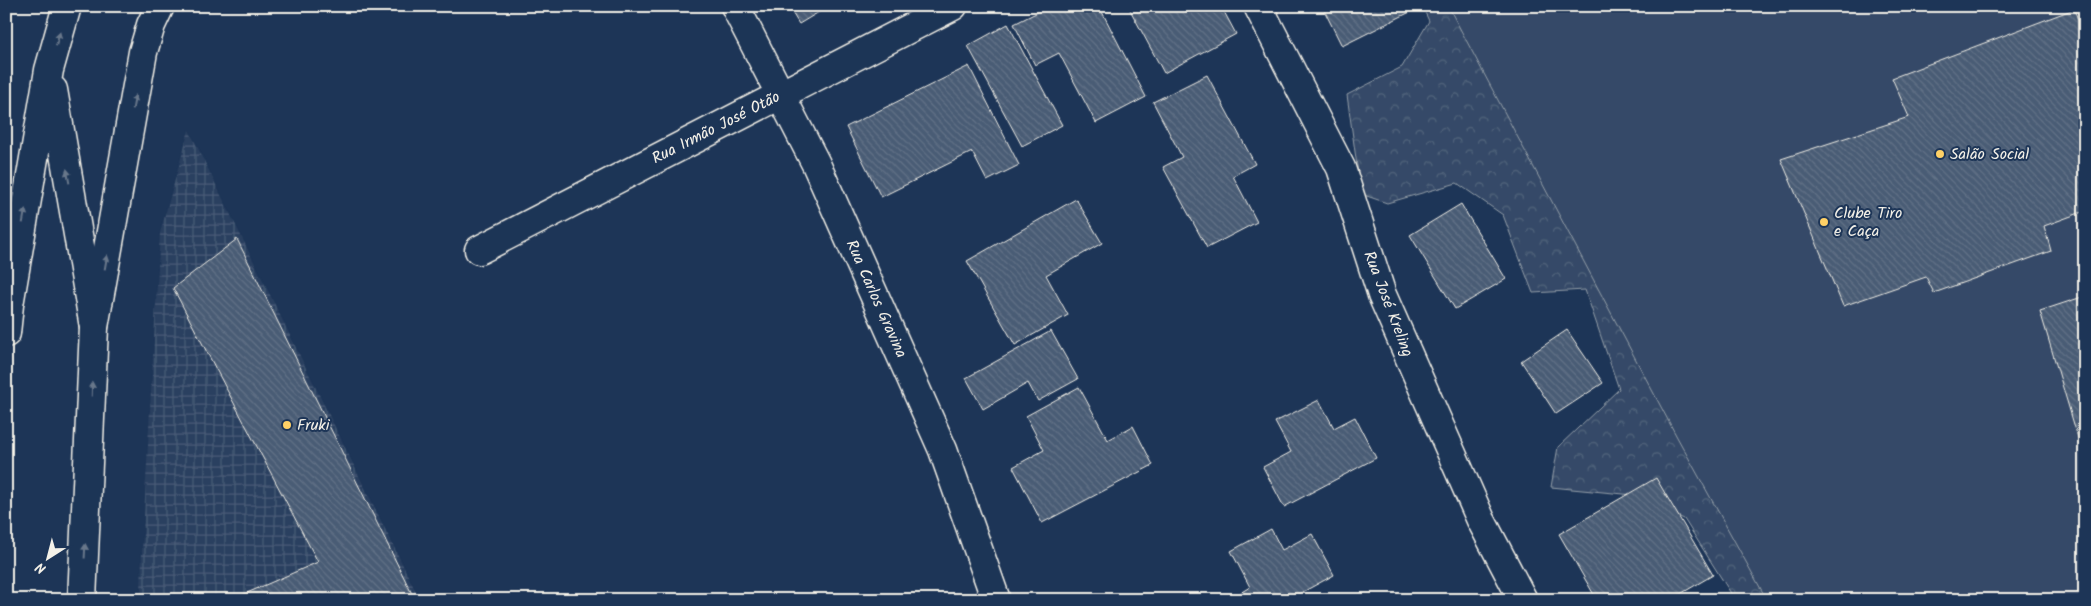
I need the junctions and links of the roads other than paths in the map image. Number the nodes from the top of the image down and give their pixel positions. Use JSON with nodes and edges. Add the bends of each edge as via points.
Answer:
{"nodes":[{"id":1,"x":67,"y":6,"type":"edge"},
{"id":2,"x":160,"y":6,"type":"edge"},
{"id":3,"x":735,"y":6,"type":"edge"},
{"id":4,"x":953,"y":6,"type":"edge"},
{"id":5,"x":1258,"y":6,"type":"edge"},
{"id":6,"x":49,"y":70,"type":"junction"},
{"id":7,"x":780,"y":95,"type":"junction"},
{"id":8,"x":479,"y":250,"type":"dead end"},
{"id":9,"x":94,"y":327,"type":"junction"},
{"id":10,"x":6,"y":333,"type":"edge"},
{"id":11,"x":82,"y":600,"type":"edge"},
{"id":12,"x":996,"y":600,"type":"edge"},
{"id":13,"x":1523,"y":600,"type":"edge"}],
"edges":[{"from":6,"to":1,"type":"main road","one_way":true},
{"from":9,"to":2,"type":"main road","one_way":true,"via":[[143,52],[150,25]]},
{"from":3,"to":7,"type":"main road","name":"Rua Carlos Gravina"},
{"from":4,"to":7,"type":"main road","name":"Rua Irmão José Otão"},
{"from":5,"to":13,"type":"main road","name":"Rua José Kreling","via":[[1340,168],[1382,295],[1481,520]]},
{"from":9,"to":6,"type":"main road","one_way":true},
{"from":10,"to":6,"type":"main road","one_way":true},
{"from":7,"to":8,"type":"main road","name":"Rua Irmão José Otão"},
{"from":7,"to":12,"type":"main road","name":"Rua Carlos Gravina","via":[[816,164],[943,450]]},
{"from":11,"to":9,"type":"main road","one_way":true}]}
